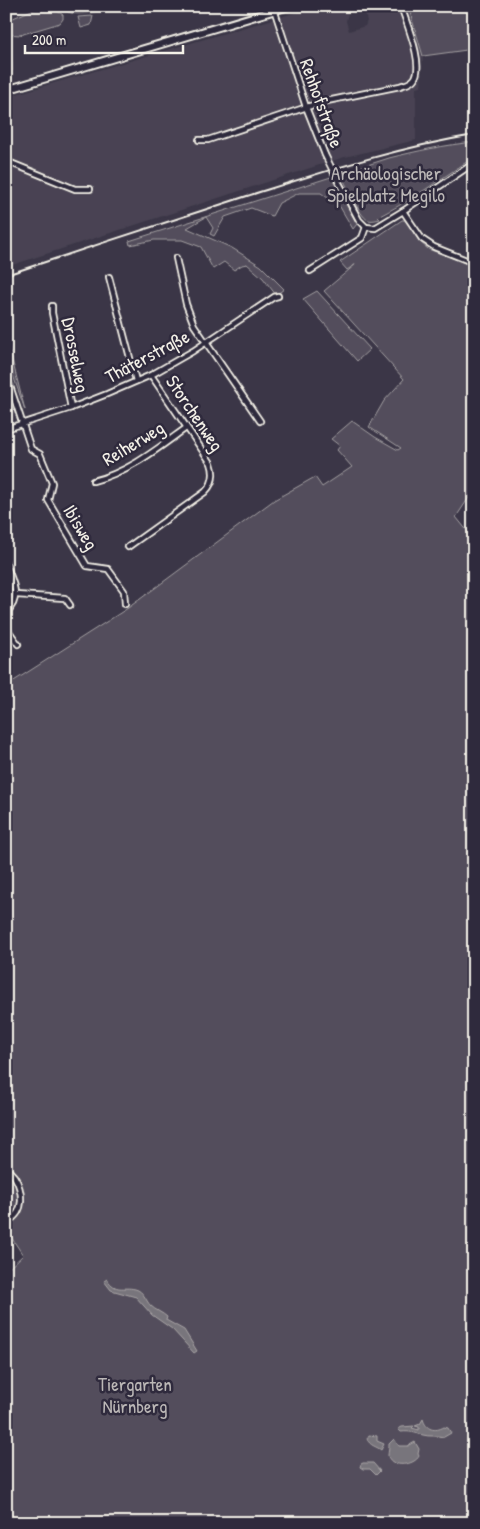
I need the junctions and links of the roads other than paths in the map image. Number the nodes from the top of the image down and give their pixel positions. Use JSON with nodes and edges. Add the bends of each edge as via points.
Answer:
{"nodes":[{"id":1,"x":289,"y":6,"type":"edge"},
{"id":2,"x":402,"y":6,"type":"edge"},
{"id":3,"x":274,"y":8,"type":"edge"},
{"id":4,"x":6,"y":90,"type":"edge"},
{"id":5,"x":306,"y":107,"type":"junction"},
{"id":6,"x":199,"y":140,"type":"dead end"},
{"id":7,"x":6,"y":161,"type":"edge"},
{"id":8,"x":474,"y":163,"type":"edge"},
{"id":9,"x":90,"y":189,"type":"dead end"},
{"id":10,"x":403,"y":211,"type":"junction"},
{"id":11,"x":366,"y":227,"type":"junction"},
{"id":12,"x":176,"y":258,"type":"dead end"},
{"id":13,"x":474,"y":263,"type":"edge"},
{"id":14,"x":310,"y":271,"type":"dead end"},
{"id":15,"x":110,"y":277,"type":"dead end"},
{"id":16,"x":278,"y":296,"type":"dead end"},
{"id":17,"x":52,"y":306,"type":"dead end"},
{"id":18,"x":205,"y":342,"type":"junction"},
{"id":19,"x":6,"y":374,"type":"edge"},
{"id":20,"x":151,"y":374,"type":"junction"},
{"id":21,"x":136,"y":381,"type":"junction"},
{"id":22,"x":71,"y":408,"type":"junction"},
{"id":23,"x":260,"y":421,"type":"dead end"},
{"id":24,"x":21,"y":423,"type":"junction"},
{"id":25,"x":186,"y":428,"type":"junction"},
{"id":26,"x":6,"y":429,"type":"edge"},
{"id":27,"x":94,"y":481,"type":"dead end"},
{"id":28,"x":128,"y":547,"type":"dead end"},
{"id":29,"x":6,"y":564,"type":"edge"},
{"id":30,"x":16,"y":595,"type":"junction"},
{"id":31,"x":125,"y":604,"type":"dead end"},
{"id":32,"x":70,"y":605,"type":"dead end"},
{"id":33,"x":6,"y":612,"type":"edge"},
{"id":34,"x":6,"y":627,"type":"edge"},
{"id":35,"x":18,"y":644,"type":"dead end"},
{"id":36,"x":6,"y":1168,"type":"edge"},
{"id":37,"x":6,"y":1223,"type":"edge"}],
"edges":[{"from":1,"to":3,"type":"main road"},
{"from":2,"to":5,"type":"street","via":[[417,57],[416,77],[400,86]]},
{"from":3,"to":4,"type":"main road"},
{"from":3,"to":5,"type":"street","name":"Rehhofstraße"},
{"from":5,"to":6,"type":"street","via":[[208,140]]},
{"from":5,"to":11,"type":"street","name":"Rehhofstraße","bridge":true,"via":[[325,155],[359,220]]},
{"from":7,"to":9,"type":"street","via":[[75,189]]},
{"from":8,"to":10,"type":"street"},
{"from":10,"to":11,"type":"street","via":[[375,228]]},
{"from":10,"to":13,"type":"street","via":[[422,239]]},
{"from":11,"to":14,"type":"street","via":[[362,238]]},
{"from":12,"to":18,"type":"street","via":[[188,311]]},
{"from":15,"to":21,"type":"street"},
{"from":16,"to":18,"type":"street","name":"Thäterstraße"},
{"from":17,"to":22,"type":"street","name":"Drosselweg"},
{"from":18,"to":20,"type":"street","name":"Thäterstraße"},
{"from":18,"to":23,"type":"street"},
{"from":19,"to":24,"type":"street","name":"Ibisweg"},
{"from":20,"to":21,"type":"street","name":"Thäterstraße"},
{"from":20,"to":25,"type":"street","name":"Storchenweg"},
{"from":21,"to":22,"type":"street","name":"Thäterstraße"},
{"from":22,"to":24,"type":"street","name":"Thäterstraße"},
{"from":24,"to":26,"type":"street","name":"Thäterstraße"},
{"from":24,"to":31,"type":"street","name":"Ibisweg","via":[[31,449],[40,454],[52,483],[48,500],[63,528],[87,566],[108,569],[124,591]]},
{"from":25,"to":27,"type":"street","name":"Reiherweg","via":[[138,462]]},
{"from":25,"to":28,"type":"street","name":"Storchenweg","via":[[213,468],[209,488]]},
{"from":29,"to":30,"type":"street"},
{"from":30,"to":32,"type":"street","via":[[65,598]]},
{"from":30,"to":33,"type":"street","via":[[12,608]]},
{"from":34,"to":35,"type":"street"},
{"from":36,"to":37,"type":"street","via":[[17,1181],[21,1197],[17,1214]]}]}
